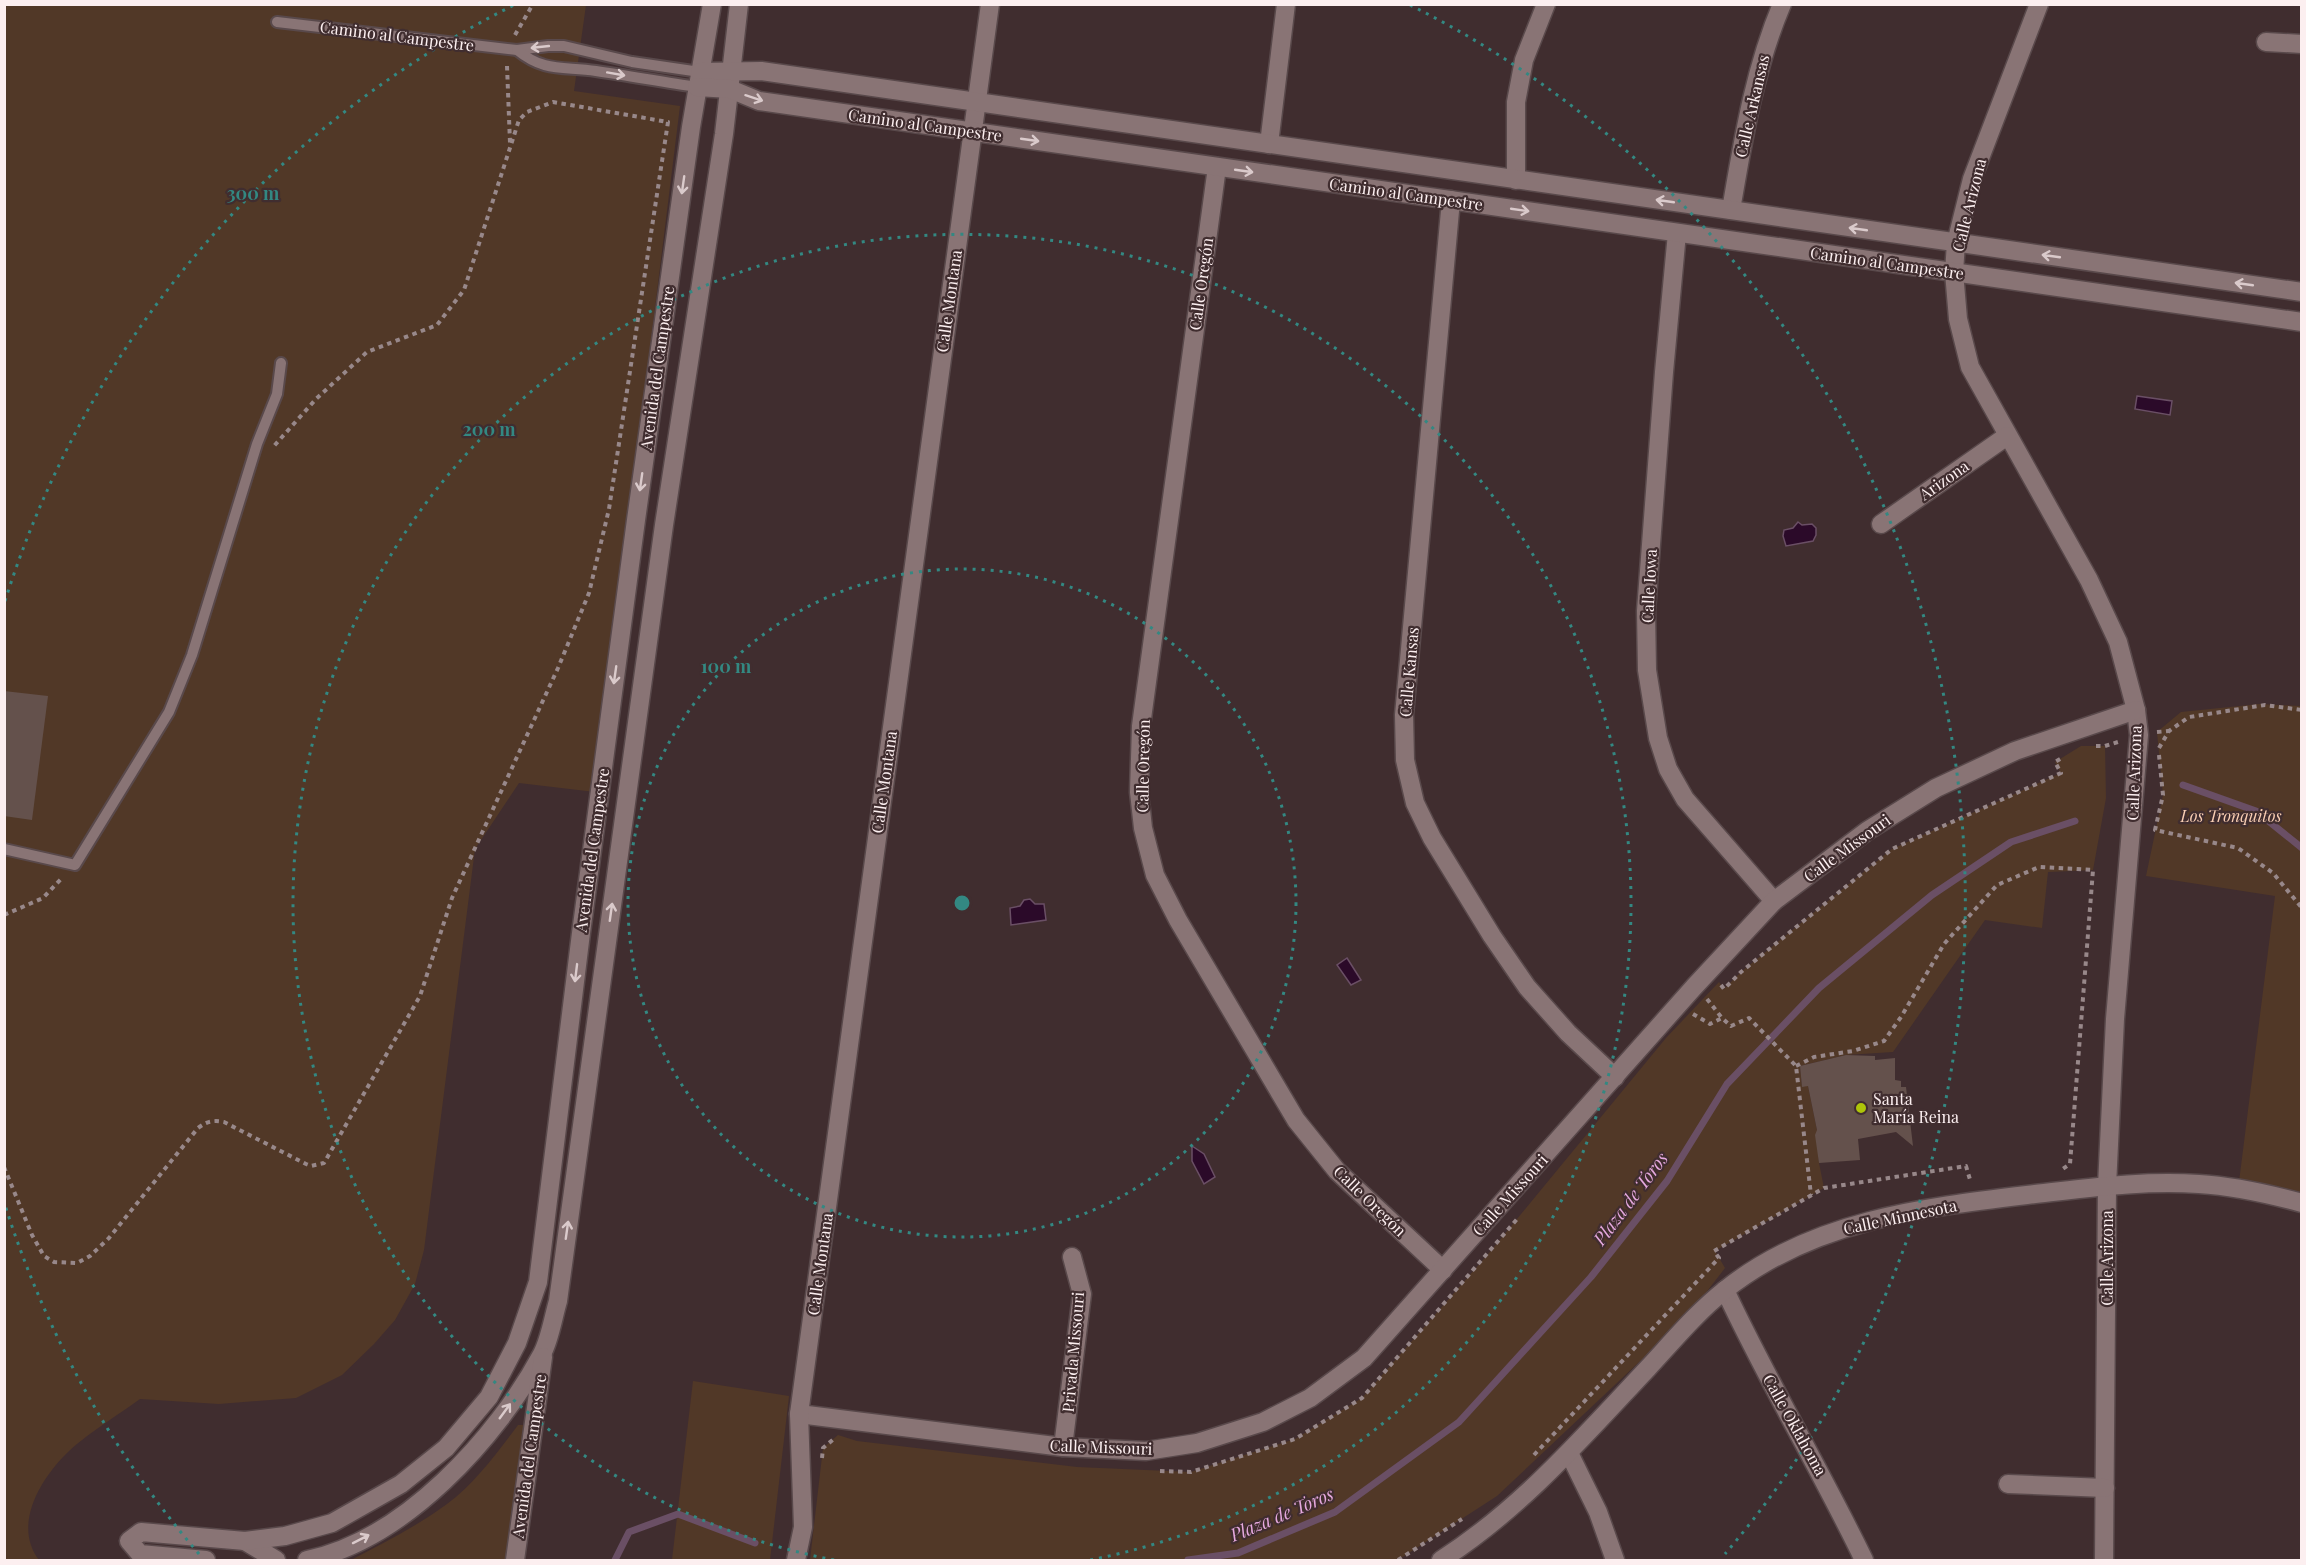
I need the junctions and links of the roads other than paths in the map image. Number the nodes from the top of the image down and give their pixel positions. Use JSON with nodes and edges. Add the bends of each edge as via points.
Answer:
{"nodes":[{"id":1,"x":712,"y":4,"type":"edge"},
{"id":2,"x":739,"y":4,"type":"edge"},
{"id":3,"x":990,"y":4,"type":"edge"},
{"id":4,"x":1286,"y":4,"type":"edge"},
{"id":5,"x":1546,"y":4,"type":"edge"},
{"id":6,"x":1782,"y":4,"type":"edge"},
{"id":7,"x":2039,"y":4,"type":"edge"},
{"id":8,"x":277,"y":22,"type":"dead end"},
{"id":9,"x":2266,"y":42,"type":"dead end"},
{"id":10,"x":2301,"y":44,"type":"edge"},
{"id":11,"x":513,"y":47,"type":"junction"},
{"id":12,"x":699,"y":80,"type":"junction"},
{"id":13,"x":731,"y":81,"type":"junction"},
{"id":14,"x":976,"y":102,"type":"junction"},
{"id":15,"x":972,"y":131,"type":"junction"},
{"id":16,"x":1269,"y":144,"type":"junction"},
{"id":17,"x":1217,"y":167,"type":"junction"},
{"id":18,"x":1516,"y":180,"type":"junction"},
{"id":19,"x":1451,"y":200,"type":"junction"},
{"id":20,"x":1731,"y":210,"type":"junction"},
{"id":21,"x":1677,"y":233,"type":"junction"},
{"id":22,"x":1956,"y":243,"type":"junction"},
{"id":23,"x":1954,"y":272,"type":"junction"},
{"id":24,"x":2301,"y":292,"type":"edge"},
{"id":25,"x":2301,"y":322,"type":"edge"},
{"id":26,"x":282,"y":363,"type":"dead end"},
{"id":27,"x":2007,"y":436,"type":"junction"},
{"id":28,"x":636,"y":520,"type":"junction"},
{"id":29,"x":1881,"y":524,"type":"dead end"},
{"id":30,"x":664,"y":525,"type":"junction"},
{"id":31,"x":2136,"y":710,"type":"junction"},
{"id":32,"x":4,"y":849,"type":"edge"},
{"id":33,"x":1774,"y":902,"type":"junction"},
{"id":34,"x":581,"y":933,"type":"junction"},
{"id":35,"x":607,"y":937,"type":"junction"},
{"id":36,"x":1616,"y":1077,"type":"junction"},
{"id":37,"x":2107,"y":1186,"type":"junction"},
{"id":38,"x":2301,"y":1203,"type":"edge"},
{"id":39,"x":1072,"y":1257,"type":"dead end"},
{"id":40,"x":1443,"y":1270,"type":"junction"},
{"id":41,"x":1725,"y":1290,"type":"junction"},
{"id":42,"x":543,"y":1352,"type":"junction"},
{"id":43,"x":799,"y":1414,"type":"junction"},
{"id":44,"x":1063,"y":1447,"type":"junction"},
{"id":45,"x":446,"y":1448,"type":"junction"},
{"id":46,"x":1569,"y":1453,"type":"junction"},
{"id":47,"x":464,"y":1463,"type":"junction"},
{"id":48,"x":2008,"y":1484,"type":"dead end"},
{"id":49,"x":2105,"y":1488,"type":"junction"},
{"id":50,"x":245,"y":1541,"type":"junction"},
{"id":51,"x":206,"y":1560,"type":"edge"},
{"id":52,"x":276,"y":1560,"type":"edge"},
{"id":53,"x":307,"y":1560,"type":"edge"},
{"id":54,"x":515,"y":1560,"type":"edge"},
{"id":55,"x":796,"y":1560,"type":"edge"},
{"id":56,"x":1441,"y":1560,"type":"edge"},
{"id":57,"x":1615,"y":1560,"type":"edge"},
{"id":58,"x":1864,"y":1560,"type":"edge"},
{"id":59,"x":2104,"y":1560,"type":"edge"}],
"edges":[{"from":1,"to":12,"type":"street","name":"Avenida del Campestre"},
{"from":2,"to":13,"type":"street","name":"Avenida del Campestre"},
{"from":3,"to":14,"type":"street","name":"Calle Montana"},
{"from":4,"to":16,"type":"street"},
{"from":5,"to":18,"type":"street","via":[[1524,60],[1516,102]]},
{"from":6,"to":20,"type":"street","name":"Calle Arkansas","via":[[1753,90]]},
{"from":7,"to":22,"type":"street","name":"Calle Arizona","via":[[1972,179]]},
{"from":8,"to":11,"type":"lane","name":"Camino al Campestre"},
{"from":9,"to":10,"type":"street"},
{"from":12,"to":11,"type":"lane","name":"Camino al Campestre","one_way":true,"via":[[564,46]]},
{"from":11,"to":12,"type":"lane","name":"Camino al Campestre","one_way":true,"via":[[530,60],[558,69]]},
{"from":12,"to":13,"type":"street","name":"Camino al Campestre"},
{"from":12,"to":28,"type":"street","name":"Avenida del Campestre","one_way":true},
{"from":13,"to":14,"type":"street","name":"Camino al Campestre","via":[[761,71]]},
{"from":13,"to":15,"type":"street","name":"Camino al Campestre","one_way":true,"via":[[759,101]]},
{"from":13,"to":30,"type":"street","name":"Avenida del Campestre"},
{"from":14,"to":15,"type":"street","name":"Calle Montana"},
{"from":14,"to":16,"type":"street","name":"Camino al Campestre"},
{"from":15,"to":17,"type":"street","name":"Camino al Campestre","one_way":true},
{"from":15,"to":43,"type":"street","name":"Calle Montana"},
{"from":16,"to":18,"type":"street","name":"Camino al Campestre"},
{"from":17,"to":19,"type":"street","name":"Camino al Campestre","one_way":true},
{"from":17,"to":40,"type":"street","name":"Calle Oregón","via":[[1142,726],[1139,792],[1143,828],[1155,875],[1178,920],[1296,1120],[1337,1171]]},
{"from":20,"to":18,"type":"street","name":"Camino al Campestre","one_way":true},
{"from":19,"to":21,"type":"street","name":"Camino al Campestre","one_way":true},
{"from":19,"to":36,"type":"street","name":"Calle Kansas","via":[[1404,715],[1405,760],[1415,802],[1432,838],[1492,936],[1527,987],[1568,1033]]},
{"from":22,"to":20,"type":"street","name":"Camino al Campestre","one_way":true},
{"from":21,"to":23,"type":"street","name":"Camino al Campestre"},
{"from":21,"to":33,"type":"street","name":"Calle Iowa","via":[[1646,611],[1647,670],[1658,738],[1668,769],[1685,799]]},
{"from":22,"to":23,"type":"street","name":"Calle Arizona"},
{"from":24,"to":22,"type":"street","name":"Camino al Campestre","one_way":true},
{"from":23,"to":25,"type":"street","name":"Camino al Campestre"},
{"from":23,"to":27,"type":"street","name":"Calle Arizona","via":[[1958,319],[1970,367]]},
{"from":26,"to":32,"type":"lane","via":[[277,394],[257,444],[192,655],[169,712],[75,865]]},
{"from":27,"to":29,"type":"street","name":"Arizona"},
{"from":27,"to":31,"type":"street","name":"Calle Arizona","via":[[2089,580],[2118,642]]},
{"from":28,"to":30,"type":"street"},
{"from":28,"to":34,"type":"street","name":"Avenida del Campestre","one_way":true},
{"from":35,"to":30,"type":"street","name":"Avenida del Campestre","one_way":true},
{"from":31,"to":33,"type":"street","name":"Calle Missouri","via":[[2015,751],[1936,788],[1867,831]]},
{"from":31,"to":37,"type":"street","name":"Calle Arizona","via":[[2139,735],[2115,1019]]},
{"from":33,"to":36,"type":"street","name":"Calle Missouri"},
{"from":34,"to":35,"type":"street"},
{"from":34,"to":45,"type":"street","name":"Avenida del Campestre","one_way":true,"via":[[538,1282],[517,1343],[489,1397]]},
{"from":42,"to":35,"type":"street","name":"Avenida del Campestre","one_way":true,"via":[[558,1301]]},
{"from":36,"to":40,"type":"street","name":"Calle Missouri"},
{"from":37,"to":38,"type":"street","name":"Calle Minnesota","via":[[2201,1184]]},
{"from":37,"to":41,"type":"street","name":"Calle Minnesota","via":[[1977,1201],[1863,1221],[1784,1251]]},
{"from":37,"to":49,"type":"street","name":"Calle Arizona"},
{"from":39,"to":44,"type":"street","name":"Privada Missouri","via":[[1082,1294]]},
{"from":40,"to":44,"type":"street","name":"Calle Missouri","via":[[1364,1358],[1310,1398],[1263,1422],[1197,1443],[1146,1451]]},
{"from":41,"to":46,"type":"street","name":"Calle Minnesota"},
{"from":41,"to":58,"type":"street","name":"Calle Oklahoma"},
{"from":47,"to":42,"type":"street","name":"Avenida del Campestre","one_way":true,"via":[[508,1409]]},
{"from":42,"to":54,"type":"street","name":"Avenida del Campestre"},
{"from":43,"to":44,"type":"street","name":"Calle Missouri"},
{"from":43,"to":55,"type":"street","name":"Calle Montana","via":[[803,1527]]},
{"from":45,"to":47,"type":"street"},
{"from":45,"to":50,"type":"street","name":"Avenida del Campestre","via":[[400,1484],[332,1523],[285,1536]]},
{"from":46,"to":56,"type":"street","name":"Calle Minnesota","via":[[1472,1540]]},
{"from":46,"to":57,"type":"street","via":[[1598,1512]]},
{"from":53,"to":47,"type":"street","name":"Avenida del Campestre","one_way":true,"via":[[385,1527]]},
{"from":48,"to":49,"type":"street"},
{"from":49,"to":59,"type":"street","name":"Calle Arizona"},
{"from":50,"to":51,"type":"street","name":"Avenida del Campestre","via":[[141,1532],[129,1541],[140,1554]]},
{"from":50,"to":52,"type":"street","name":"Avenida del Campestre"}]}
